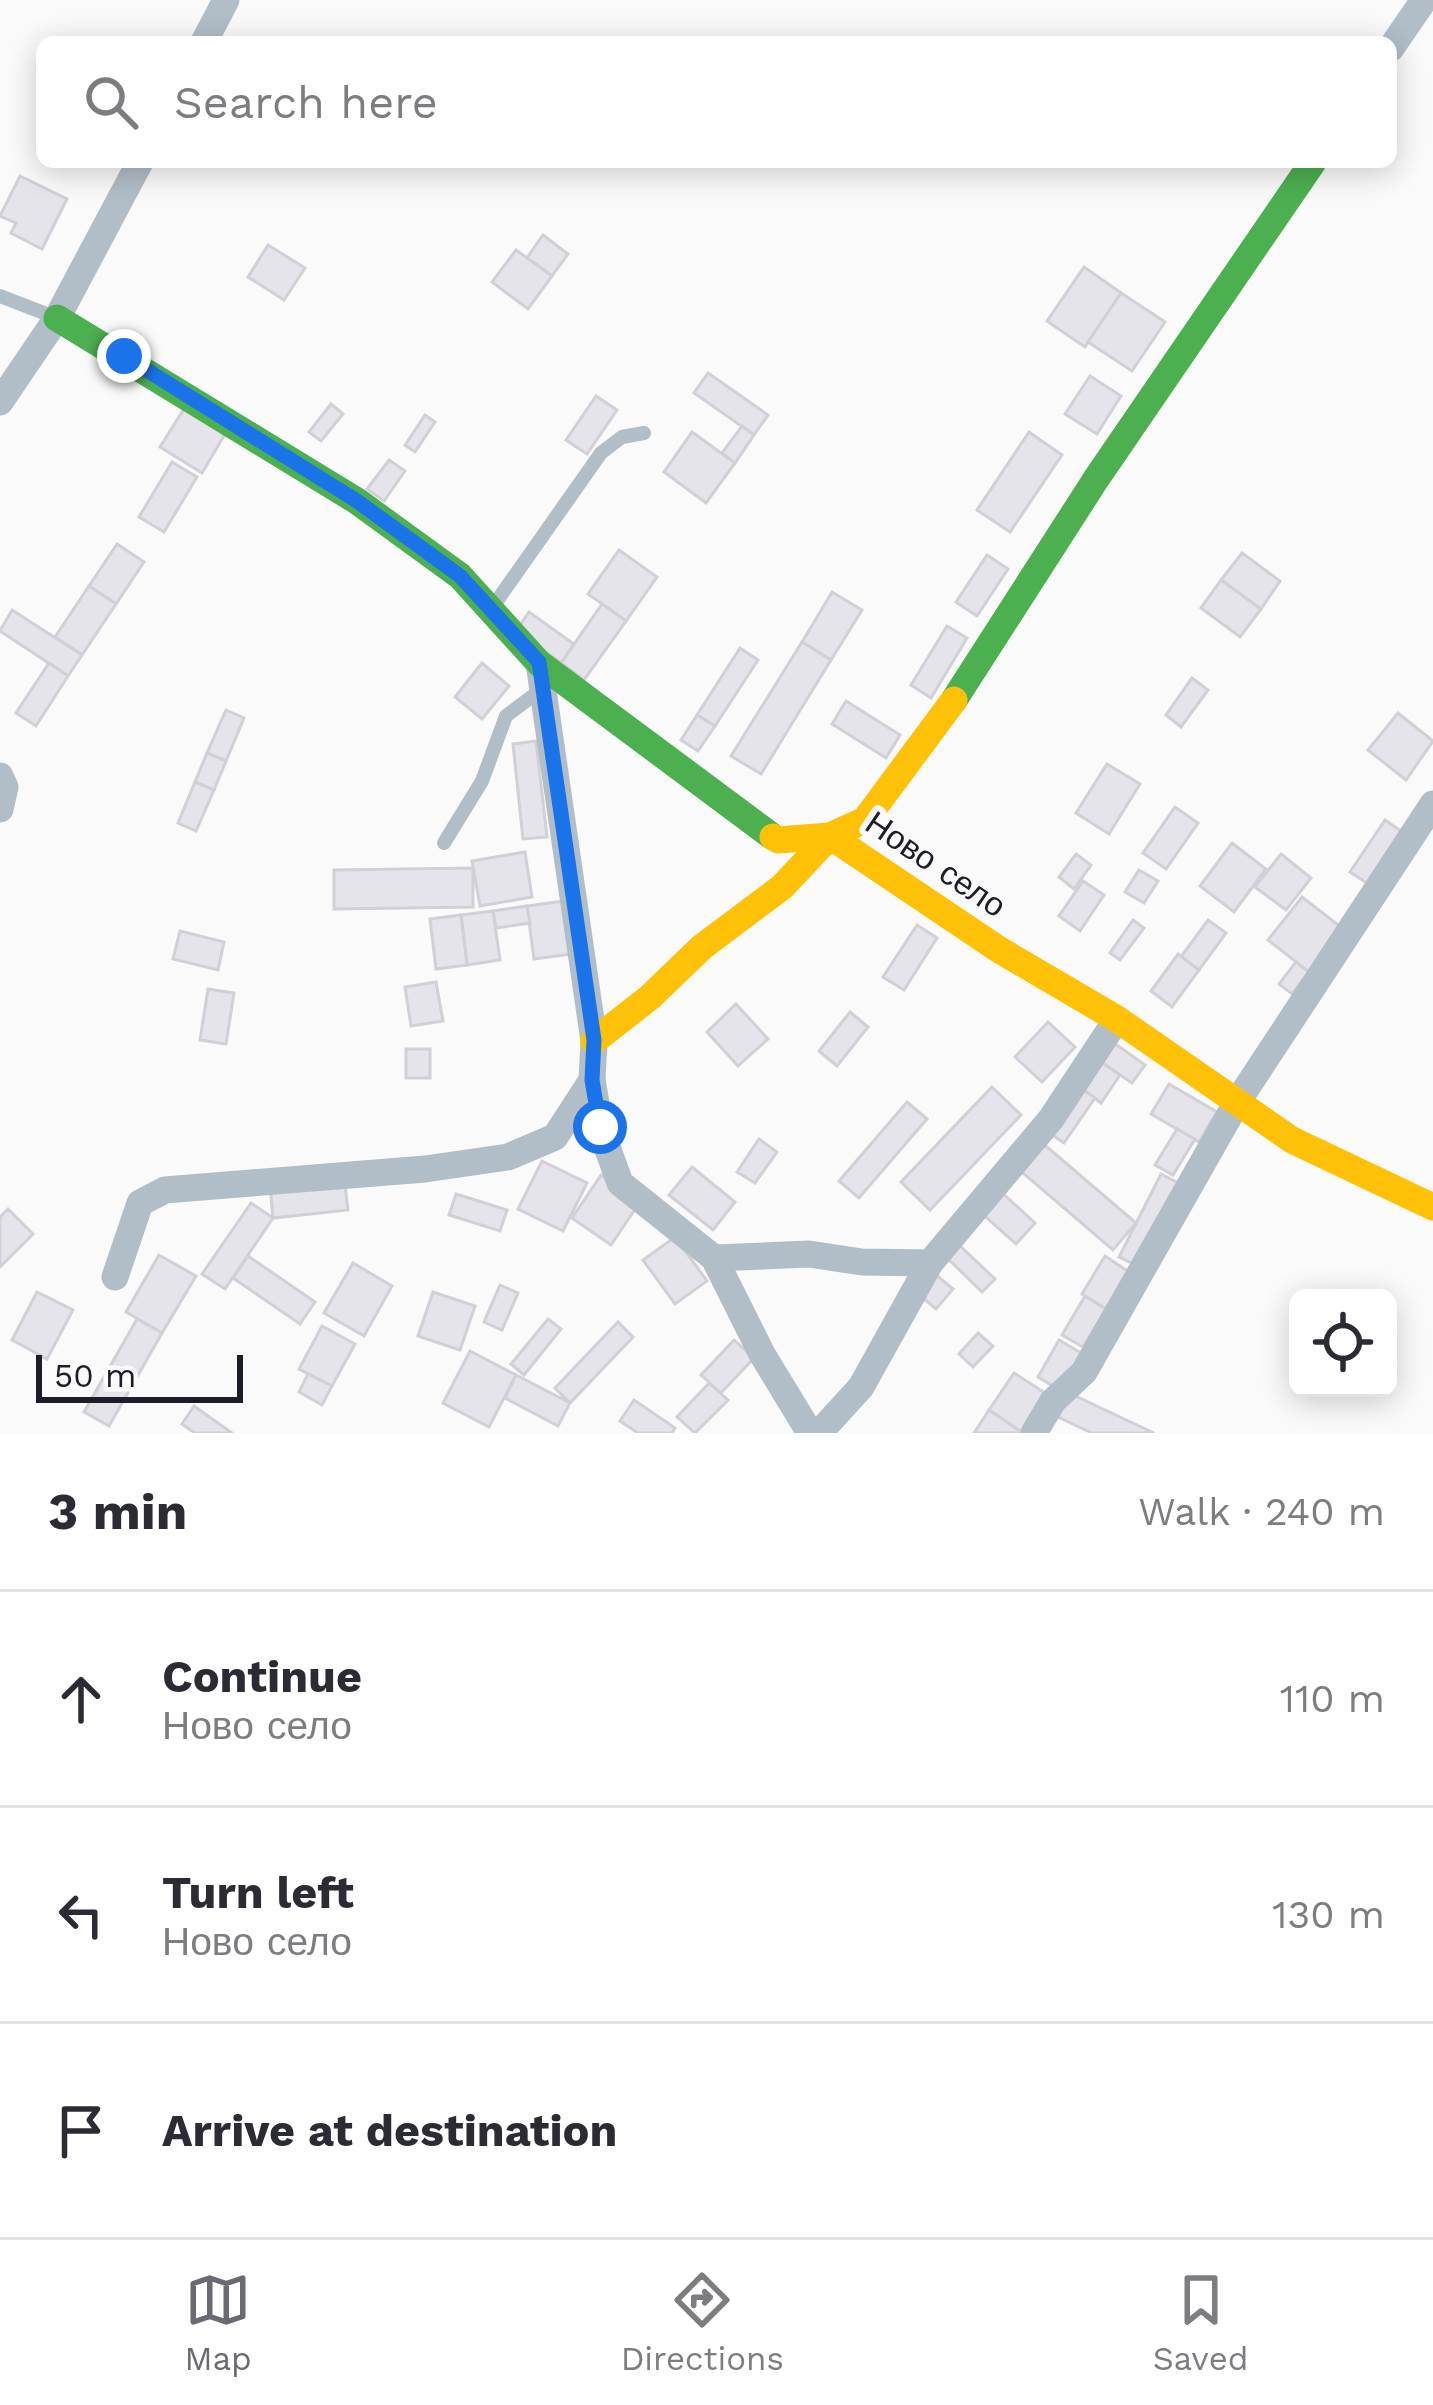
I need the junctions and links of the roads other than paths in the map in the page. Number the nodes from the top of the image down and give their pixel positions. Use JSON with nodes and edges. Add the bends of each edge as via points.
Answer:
{"nodes":[{"id":1,"x":226,"y":0,"type":"edge"},
{"id":2,"x":1424,"y":0,"type":"edge"},
{"id":3,"x":207,"y":36,"type":"edge"},
{"id":4,"x":1397,"y":39,"type":"edge"},
{"id":5,"x":137,"y":168,"type":"edge"},
{"id":6,"x":1308,"y":168,"type":"edge"},
{"id":7,"x":0,"y":296,"type":"edge"},
{"id":8,"x":57,"y":318,"type":"junction"},
{"id":9,"x":0,"y":402,"type":"edge"},
{"id":10,"x":644,"y":433,"type":"dead end"},
{"id":11,"x":491,"y":610,"type":"junction"},
{"id":12,"x":540,"y":676,"type":"junction"},
{"id":13,"x":0,"y":776,"type":"edge"},
{"id":14,"x":1433,"y":803,"type":"edge"},
{"id":15,"x":0,"y":809,"type":"edge"},
{"id":16,"x":830,"y":836,"type":"junction"},
{"id":17,"x":445,"y":843,"type":"dead end"},
{"id":18,"x":1118,"y":1019,"type":"junction"},
{"id":19,"x":594,"y":1040,"type":"junction"},
{"id":20,"x":592,"y":1080,"type":"junction"},
{"id":21,"x":1236,"y":1104,"type":"junction"},
{"id":22,"x":1433,"y":1207,"type":"edge"},
{"id":23,"x":714,"y":1258,"type":"junction"},
{"id":24,"x":930,"y":1264,"type":"junction"},
{"id":25,"x":115,"y":1277,"type":"dead end"},
{"id":26,"x":810,"y":1433,"type":"edge"},
{"id":27,"x":819,"y":1433,"type":"edge"},
{"id":28,"x":1034,"y":1433,"type":"edge"}],
"edges":[{"from":1,"to":3,"type":"street"},
{"from":2,"to":4,"type":"street"},
{"from":5,"to":8,"type":"street"},
{"from":6,"to":16,"type":"street","via":[[949,709],[865,820]]},
{"from":7,"to":8,"type":"lane"},
{"from":8,"to":9,"type":"street"},
{"from":8,"to":11,"type":"street","name":"Ново село","via":[[357,501],[460,576]]},
{"from":10,"to":11,"type":"lane","via":[[601,453]]},
{"from":11,"to":12,"type":"street","name":"Ново село"},
{"from":12,"to":16,"type":"street","name":"Ново село","via":[[778,840]]},
{"from":12,"to":17,"type":"lane","via":[[506,716],[494,756]]},
{"from":12,"to":19,"type":"street"},
{"from":13,"to":15,"type":"street"},
{"from":14,"to":21,"type":"street"},
{"from":16,"to":18,"type":"street","name":"Ново село"},
{"from":16,"to":19,"type":"street","via":[[782,886]]},
{"from":18,"to":21,"type":"street","name":"Ново село"},
{"from":18,"to":24,"type":"street","via":[[1051,1119]]},
{"from":19,"to":20,"type":"street"},
{"from":20,"to":23,"type":"street","via":[[620,1183]]},
{"from":20,"to":25,"type":"street","via":[[555,1137],[508,1157],[165,1190],[140,1203]]},
{"from":21,"to":22,"type":"street","name":"Ново село"},
{"from":21,"to":28,"type":"street","via":[[1084,1372]]},
{"from":23,"to":24,"type":"street","via":[[808,1253]]},
{"from":23,"to":26,"type":"street"},
{"from":24,"to":27,"type":"street","via":[[861,1387]]}]}
